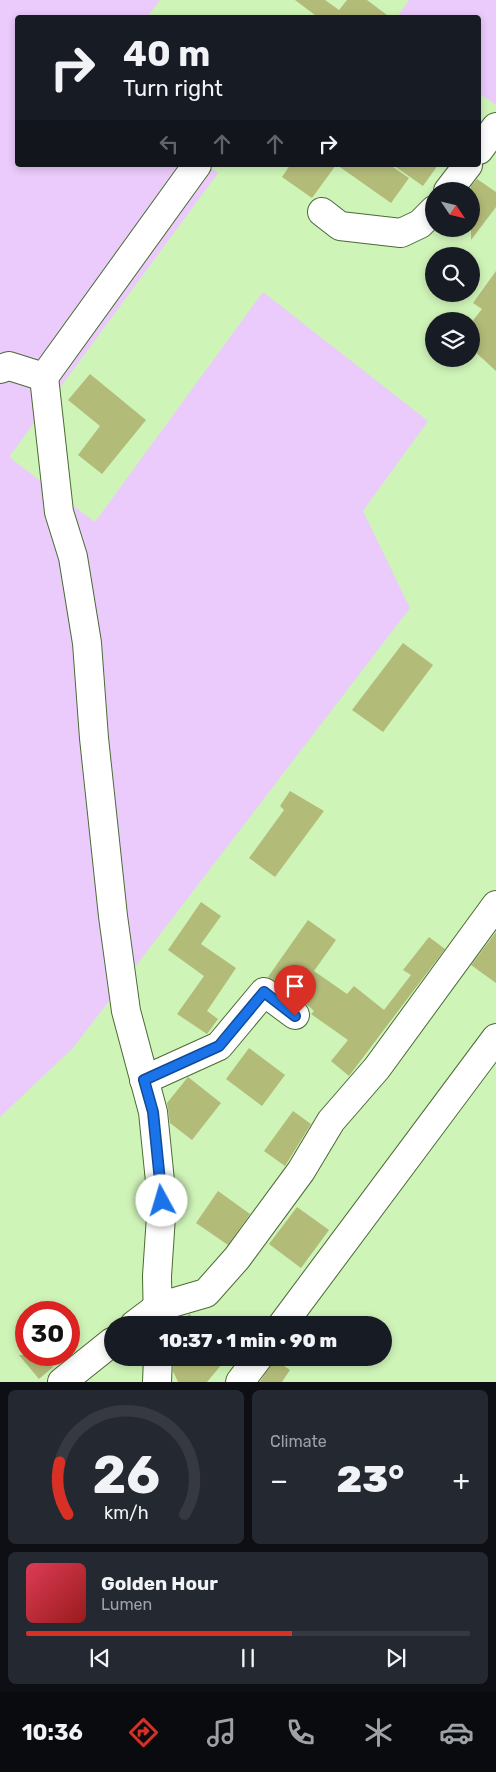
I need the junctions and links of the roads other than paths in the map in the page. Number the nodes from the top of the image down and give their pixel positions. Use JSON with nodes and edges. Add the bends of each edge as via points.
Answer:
{"nodes":[{"id":1,"x":496,"y":127,"type":"edge"},
{"id":2,"x":481,"y":147,"type":"edge"},
{"id":3,"x":196,"y":167,"type":"edge"},
{"id":4,"x":466,"y":167,"type":"edge"},
{"id":5,"x":455,"y":182,"type":"edge"},
{"id":6,"x":322,"y":212,"type":"dead end"},
{"id":7,"x":425,"y":219,"type":"edge"},
{"id":8,"x":0,"y":369,"type":"edge"},
{"id":9,"x":44,"y":377,"type":"junction"},
{"id":10,"x":496,"y":905,"type":"edge"},
{"id":11,"x":295,"y":1016,"type":"dead end"},
{"id":12,"x":496,"y":1038,"type":"edge"},
{"id":13,"x":144,"y":1080,"type":"junction"},
{"id":14,"x":158,"y":1316,"type":"edge"},
{"id":15,"x":289,"y":1316,"type":"edge"},
{"id":16,"x":104,"y":1348,"type":"edge"},
{"id":17,"x":158,"y":1366,"type":"edge"},
{"id":18,"x":252,"y":1366,"type":"edge"},
{"id":19,"x":62,"y":1382,"type":"edge"},
{"id":20,"x":157,"y":1382,"type":"edge"},
{"id":21,"x":240,"y":1382,"type":"edge"}],
"edges":[{"from":1,"to":2,"type":"street"},
{"from":3,"to":9,"type":"street"},
{"from":4,"to":5,"type":"street"},
{"from":6,"to":7,"type":"street","via":[[340,226],[401,233]]},
{"from":8,"to":9,"type":"street","via":[[9,366]]},
{"from":9,"to":13,"type":"street","via":[[59,512],[73,557],[88,643],[113,916],[126,1011]]},
{"from":10,"to":14,"type":"street","via":[[377,1068],[331,1122],[301,1171],[237,1258],[206,1293]]},
{"from":11,"to":13,"type":"street","via":[[264,992],[219,1046]]},
{"from":12,"to":15,"type":"street"},
{"from":13,"to":14,"type":"street","via":[[153,1112],[162,1201]]},
{"from":16,"to":19,"type":"street"},
{"from":17,"to":20,"type":"street"},
{"from":18,"to":21,"type":"street"}]}
